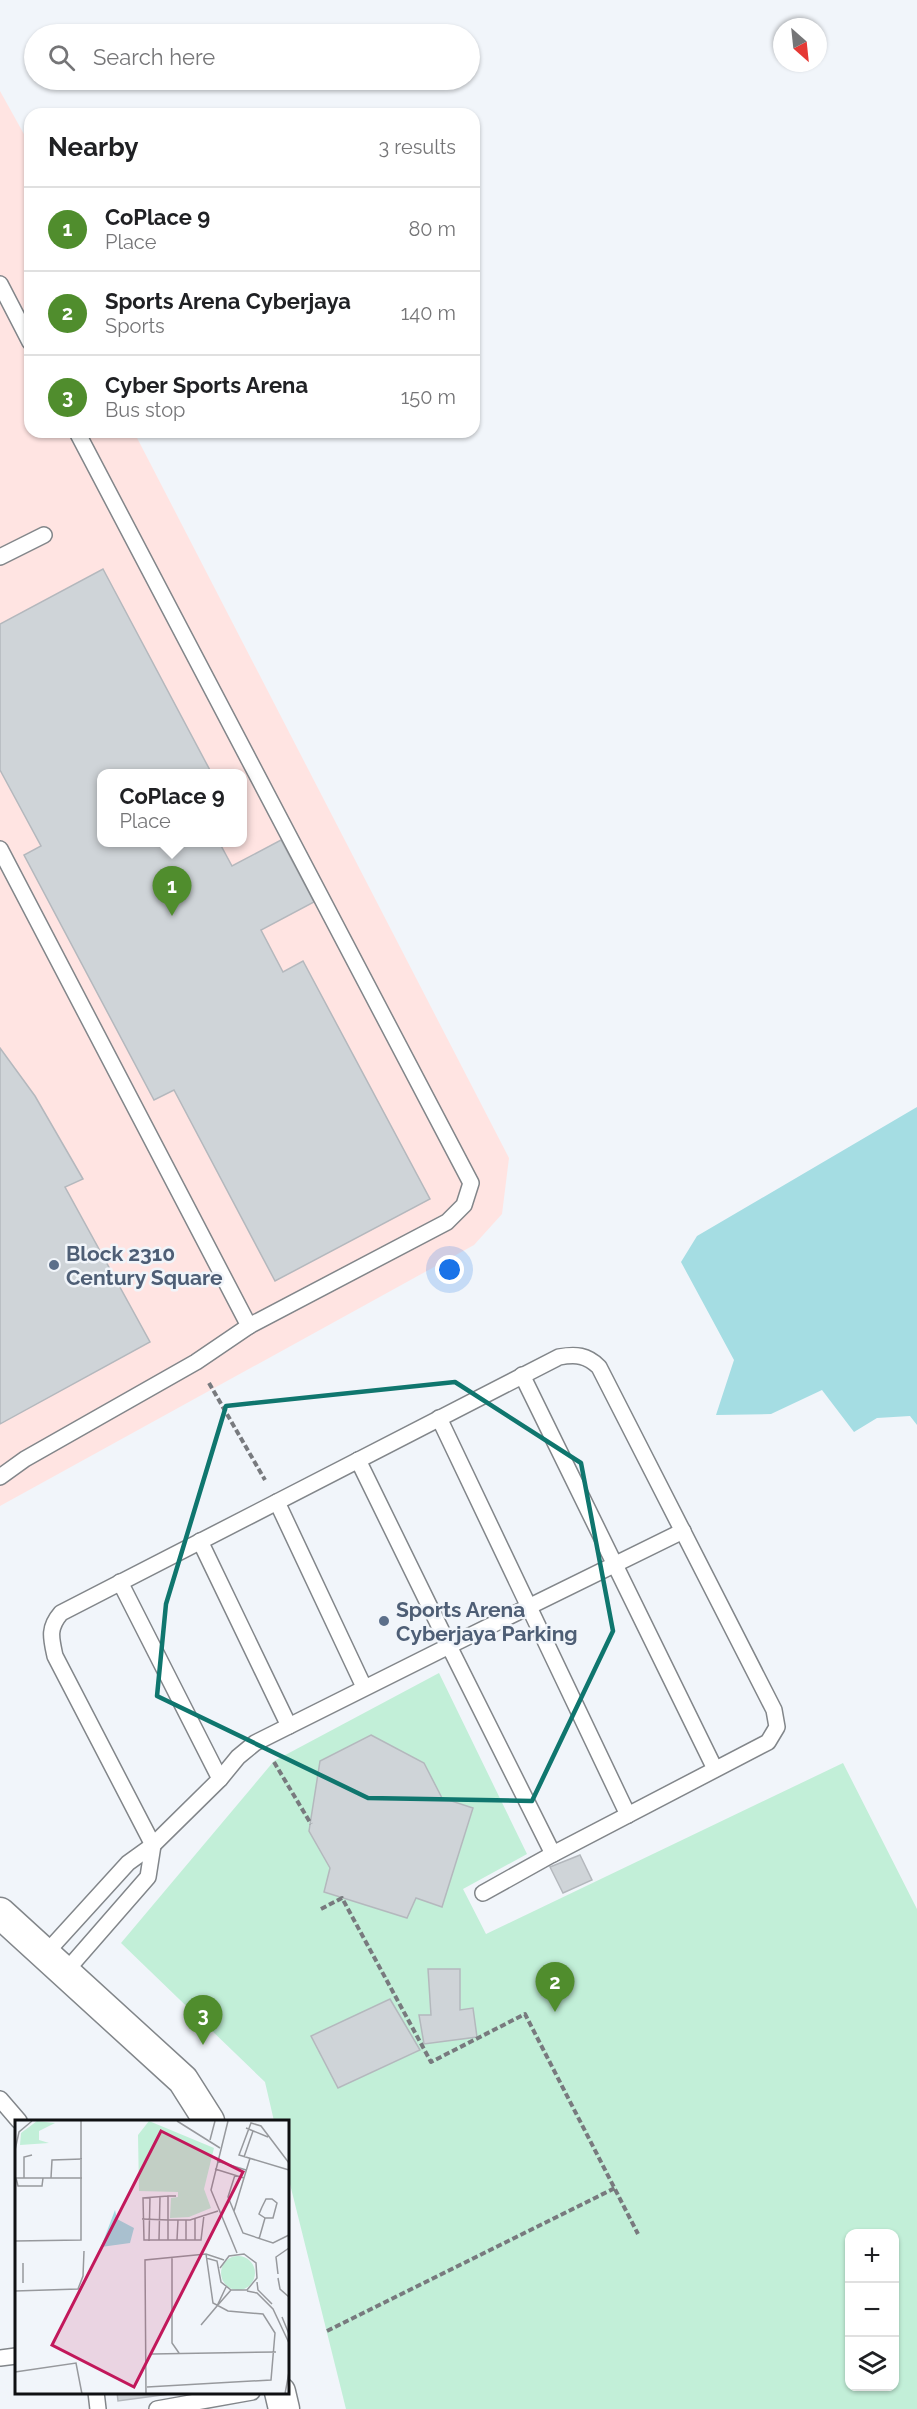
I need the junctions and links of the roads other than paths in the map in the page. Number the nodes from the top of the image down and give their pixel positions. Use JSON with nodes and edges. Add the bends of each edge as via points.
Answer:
{"nodes":[{"id":1,"x":0,"y":284,"type":"edge"},
{"id":2,"x":24,"y":330,"type":"edge"},
{"id":3,"x":80,"y":438,"type":"edge"},
{"id":4,"x":44,"y":535,"type":"dead end"},
{"id":5,"x":0,"y":558,"type":"edge"},
{"id":6,"x":0,"y":849,"type":"edge"},
{"id":7,"x":249,"y":1326,"type":"junction"},
{"id":8,"x":522,"y":1376,"type":"junction"},
{"id":9,"x":439,"y":1418,"type":"junction"},
{"id":10,"x":25,"y":1459,"type":"junction"},
{"id":11,"x":358,"y":1460,"type":"junction"},
{"id":12,"x":0,"y":1464,"type":"edge"},
{"id":13,"x":0,"y":1477,"type":"edge"},
{"id":14,"x":277,"y":1502,"type":"junction"},
{"id":15,"x":683,"y":1531,"type":"junction"},
{"id":16,"x":200,"y":1541,"type":"junction"},
{"id":17,"x":615,"y":1564,"type":"junction"},
{"id":18,"x":120,"y":1582,"type":"junction"},
{"id":19,"x":529,"y":1606,"type":"junction"},
{"id":20,"x":449,"y":1646,"type":"junction"},
{"id":21,"x":364,"y":1687,"type":"junction"},
{"id":22,"x":289,"y":1726,"type":"junction"},
{"id":23,"x":715,"y":1769,"type":"junction"},
{"id":24,"x":220,"y":1779,"type":"junction"},
{"id":25,"x":628,"y":1815,"type":"junction"},
{"id":26,"x":153,"y":1845,"type":"junction"},
{"id":27,"x":553,"y":1854,"type":"junction"},
{"id":28,"x":483,"y":1893,"type":"dead end"},
{"id":29,"x":0,"y":1912,"type":"edge"},
{"id":30,"x":56,"y":1962,"type":"junction"},
{"id":31,"x":0,"y":2099,"type":"edge"},
{"id":32,"x":18,"y":2120,"type":"edge"},
{"id":33,"x":208,"y":2120,"type":"edge"},
{"id":34,"x":15,"y":2356,"type":"edge"},
{"id":35,"x":0,"y":2358,"type":"edge"},
{"id":36,"x":96,"y":2394,"type":"edge"},
{"id":37,"x":241,"y":2394,"type":"edge"},
{"id":38,"x":280,"y":2394,"type":"edge"},
{"id":39,"x":98,"y":2409,"type":"edge"},
{"id":40,"x":157,"y":2409,"type":"edge"},
{"id":41,"x":284,"y":2409,"type":"edge"}],
"edges":[{"from":1,"to":2,"type":"lane"},
{"from":3,"to":7,"type":"lane","via":[[471,1183],[464,1205],[447,1222]]},
{"from":4,"to":5,"type":"lane"},
{"from":6,"to":7,"type":"lane"},
{"from":7,"to":10,"type":"lane","via":[[196,1362]]},
{"from":8,"to":9,"type":"lane"},
{"from":8,"to":15,"type":"lane","via":[[559,1357],[574,1355],[589,1358],[599,1367]]},
{"from":8,"to":17,"type":"lane"},
{"from":9,"to":11,"type":"lane"},
{"from":9,"to":19,"type":"lane"},
{"from":10,"to":12,"type":"lane"},
{"from":10,"to":13,"type":"lane"},
{"from":11,"to":14,"type":"lane"},
{"from":11,"to":20,"type":"lane"},
{"from":14,"to":16,"type":"lane"},
{"from":14,"to":21,"type":"lane"},
{"from":15,"to":17,"type":"lane"},
{"from":15,"to":23,"type":"lane","via":[[774,1710],[777,1727],[768,1742]]},
{"from":16,"to":18,"type":"lane"},
{"from":16,"to":22,"type":"lane"},
{"from":17,"to":19,"type":"lane"},
{"from":17,"to":23,"type":"lane"},
{"from":18,"to":24,"type":"lane"},
{"from":18,"to":26,"type":"lane","via":[[61,1613],[53,1622],[50,1635],[55,1656]]},
{"from":19,"to":20,"type":"lane"},
{"from":19,"to":25,"type":"lane"},
{"from":20,"to":21,"type":"lane"},
{"from":20,"to":27,"type":"lane"},
{"from":21,"to":22,"type":"lane"},
{"from":22,"to":24,"type":"lane","via":[[255,1743]]},
{"from":23,"to":25,"type":"lane"},
{"from":24,"to":26,"type":"lane"},
{"from":25,"to":27,"type":"lane"},
{"from":26,"to":30,"type":"lane","via":[[128,1863]]},
{"from":26,"to":30,"type":"lane","via":[[148,1877]]},
{"from":27,"to":28,"type":"lane"},
{"from":29,"to":30,"type":"street"},
{"from":30,"to":33,"type":"street","via":[[183,2080]]},
{"from":31,"to":32,"type":"lane"},
{"from":34,"to":35,"type":"lane"},
{"from":36,"to":39,"type":"lane"},
{"from":37,"to":40,"type":"lane"},
{"from":38,"to":41,"type":"street"}]}
